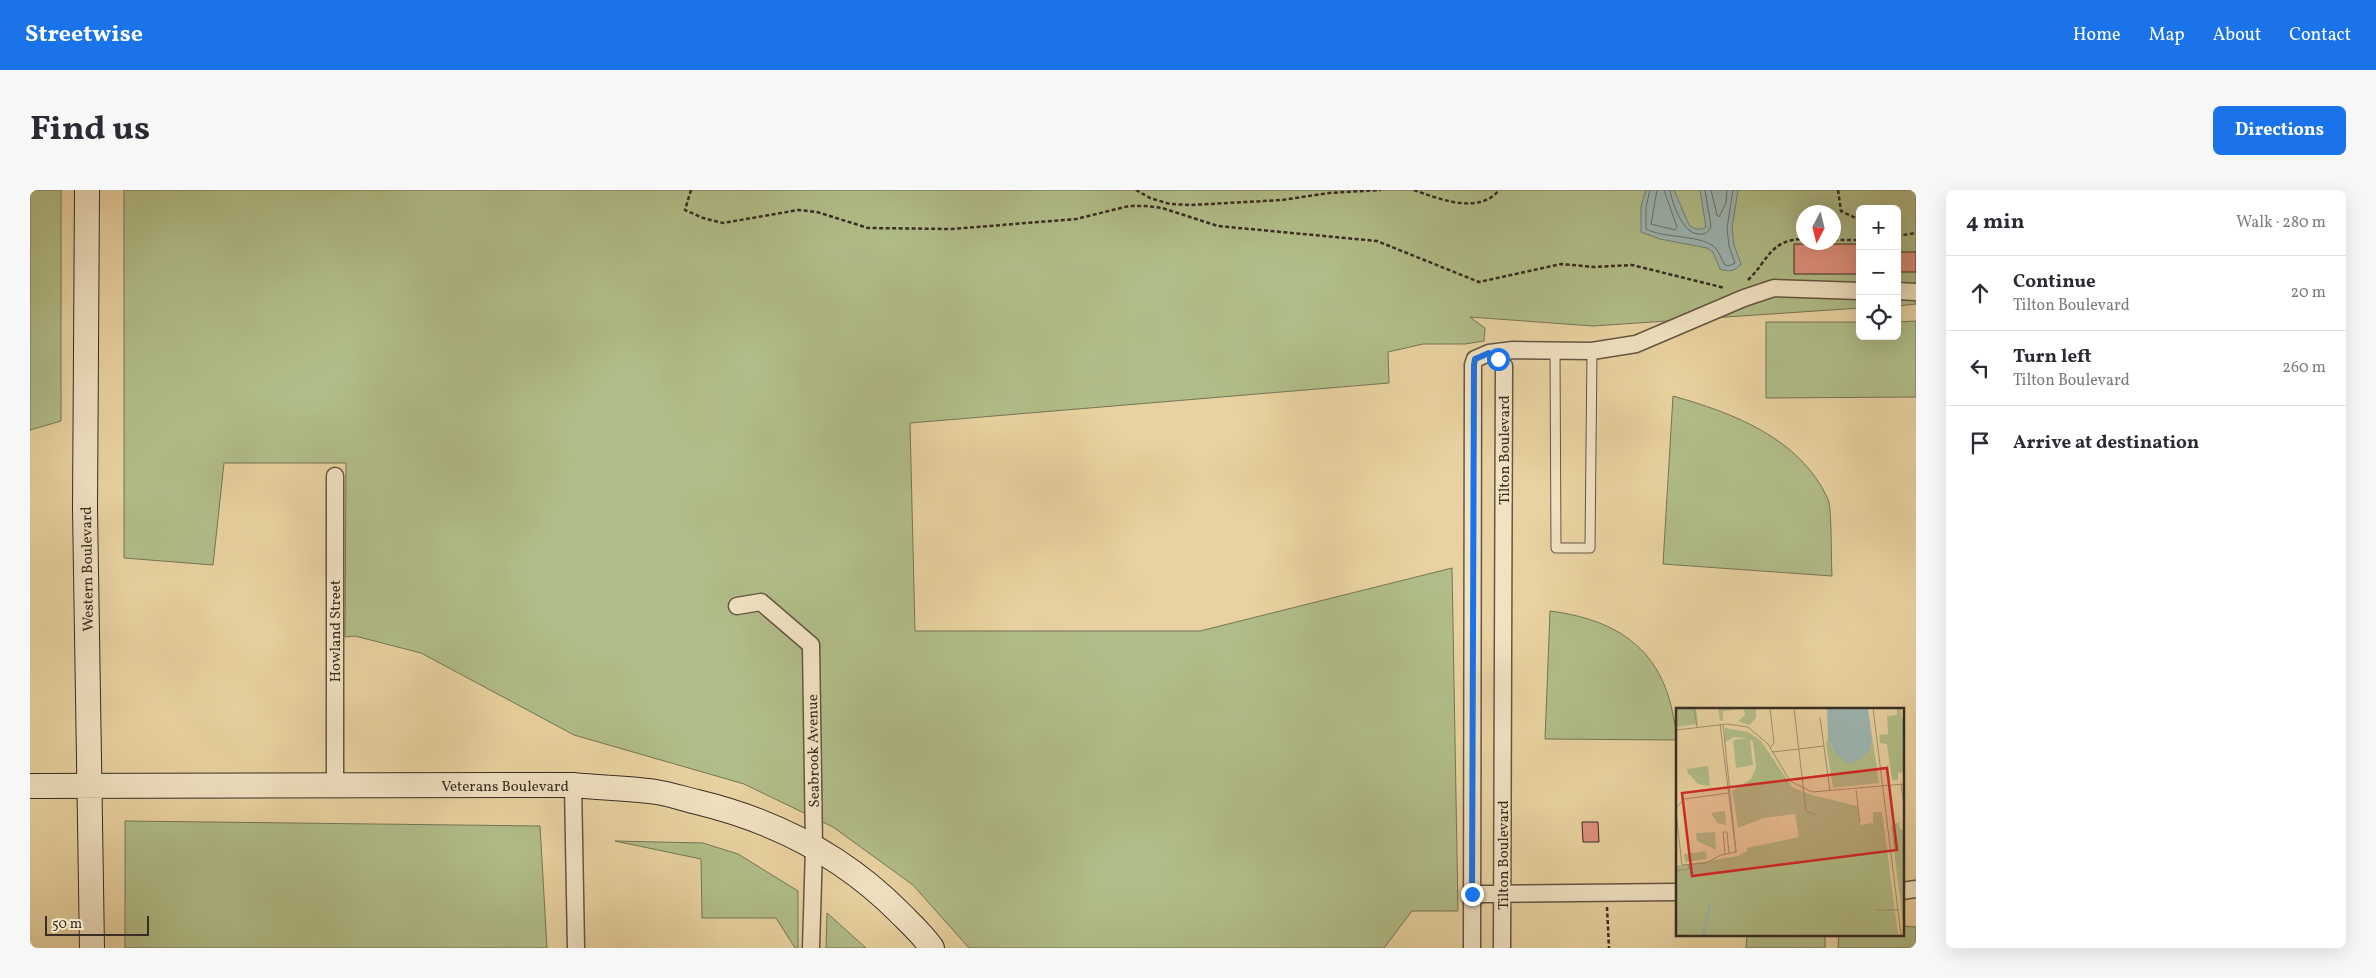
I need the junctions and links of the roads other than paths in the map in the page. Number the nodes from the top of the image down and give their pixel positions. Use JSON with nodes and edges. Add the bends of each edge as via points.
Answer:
{"nodes":[{"id":1,"x":87,"y":190,"type":"edge"},
{"id":2,"x":1856,"y":291,"type":"edge"},
{"id":3,"x":1901,"y":291,"type":"edge"},
{"id":4,"x":1916,"y":292,"type":"edge"},
{"id":5,"x":1555,"y":351,"type":"junction"},
{"id":6,"x":1592,"y":351,"type":"junction"},
{"id":7,"x":1489,"y":353,"type":"junction"},
{"id":8,"x":335,"y":476,"type":"dead end"},
{"id":9,"x":737,"y":606,"type":"dead end"},
{"id":10,"x":573,"y":785,"type":"junction"},
{"id":11,"x":30,"y":786,"type":"edge"},
{"id":12,"x":91,"y":787,"type":"junction"},
{"id":13,"x":335,"y":787,"type":"junction"},
{"id":14,"x":814,"y":847,"type":"junction"},
{"id":15,"x":1676,"y":892,"type":"edge"},
{"id":16,"x":1502,"y":893,"type":"junction"},
{"id":17,"x":1472,"y":894,"type":"junction"},
{"id":18,"x":92,"y":948,"type":"edge"},
{"id":19,"x":576,"y":948,"type":"edge"},
{"id":20,"x":811,"y":948,"type":"edge"},
{"id":21,"x":932,"y":948,"type":"edge"},
{"id":22,"x":1472,"y":948,"type":"edge"},
{"id":23,"x":1502,"y":948,"type":"edge"}],
"edges":[{"from":1,"to":12,"type":"main road","name":"Western Boulevard","via":[[85,509]]},
{"from":2,"to":6,"type":"street","via":[[1774,288],[1636,344]]},
{"from":3,"to":4,"type":"street"},
{"from":5,"to":6,"type":"street"},
{"from":5,"to":6,"type":"lane","via":[[1556,548],[1590,548]]},
{"from":5,"to":7,"type":"street"},
{"from":7,"to":16,"type":"street","name":"Tilton Boulevard","via":[[1504,366]]},
{"from":7,"to":17,"type":"street","name":"Tilton Boulevard","via":[[1475,359],[1474,365]]},
{"from":8,"to":13,"type":"street","name":"Howland Street"},
{"from":9,"to":14,"type":"street","name":"Seabrook Avenue","via":[[761,602],[811,646]]},
{"from":10,"to":13,"type":"main road","name":"Veterans Boulevard"},
{"from":10,"to":14,"type":"main road","name":"Veterans Boulevard","via":[[657,792],[735,811]]},
{"from":10,"to":19,"type":"street"},
{"from":11,"to":12,"type":"main road","name":"Veterans Boulevard"},
{"from":12,"to":13,"type":"main road","name":"Veterans Boulevard"},
{"from":12,"to":18,"type":"main road","name":"Western Boulevard"},
{"from":14,"to":20,"type":"street","name":"Seabrook Avenue"},
{"from":14,"to":21,"type":"main road","name":"Veterans Boulevard","via":[[855,873],[884,897]]},
{"from":15,"to":16,"type":"street"},
{"from":16,"to":17,"type":"street"},
{"from":16,"to":23,"type":"street","name":"Tilton Boulevard"},
{"from":17,"to":22,"type":"street","name":"Tilton Boulevard"}]}
